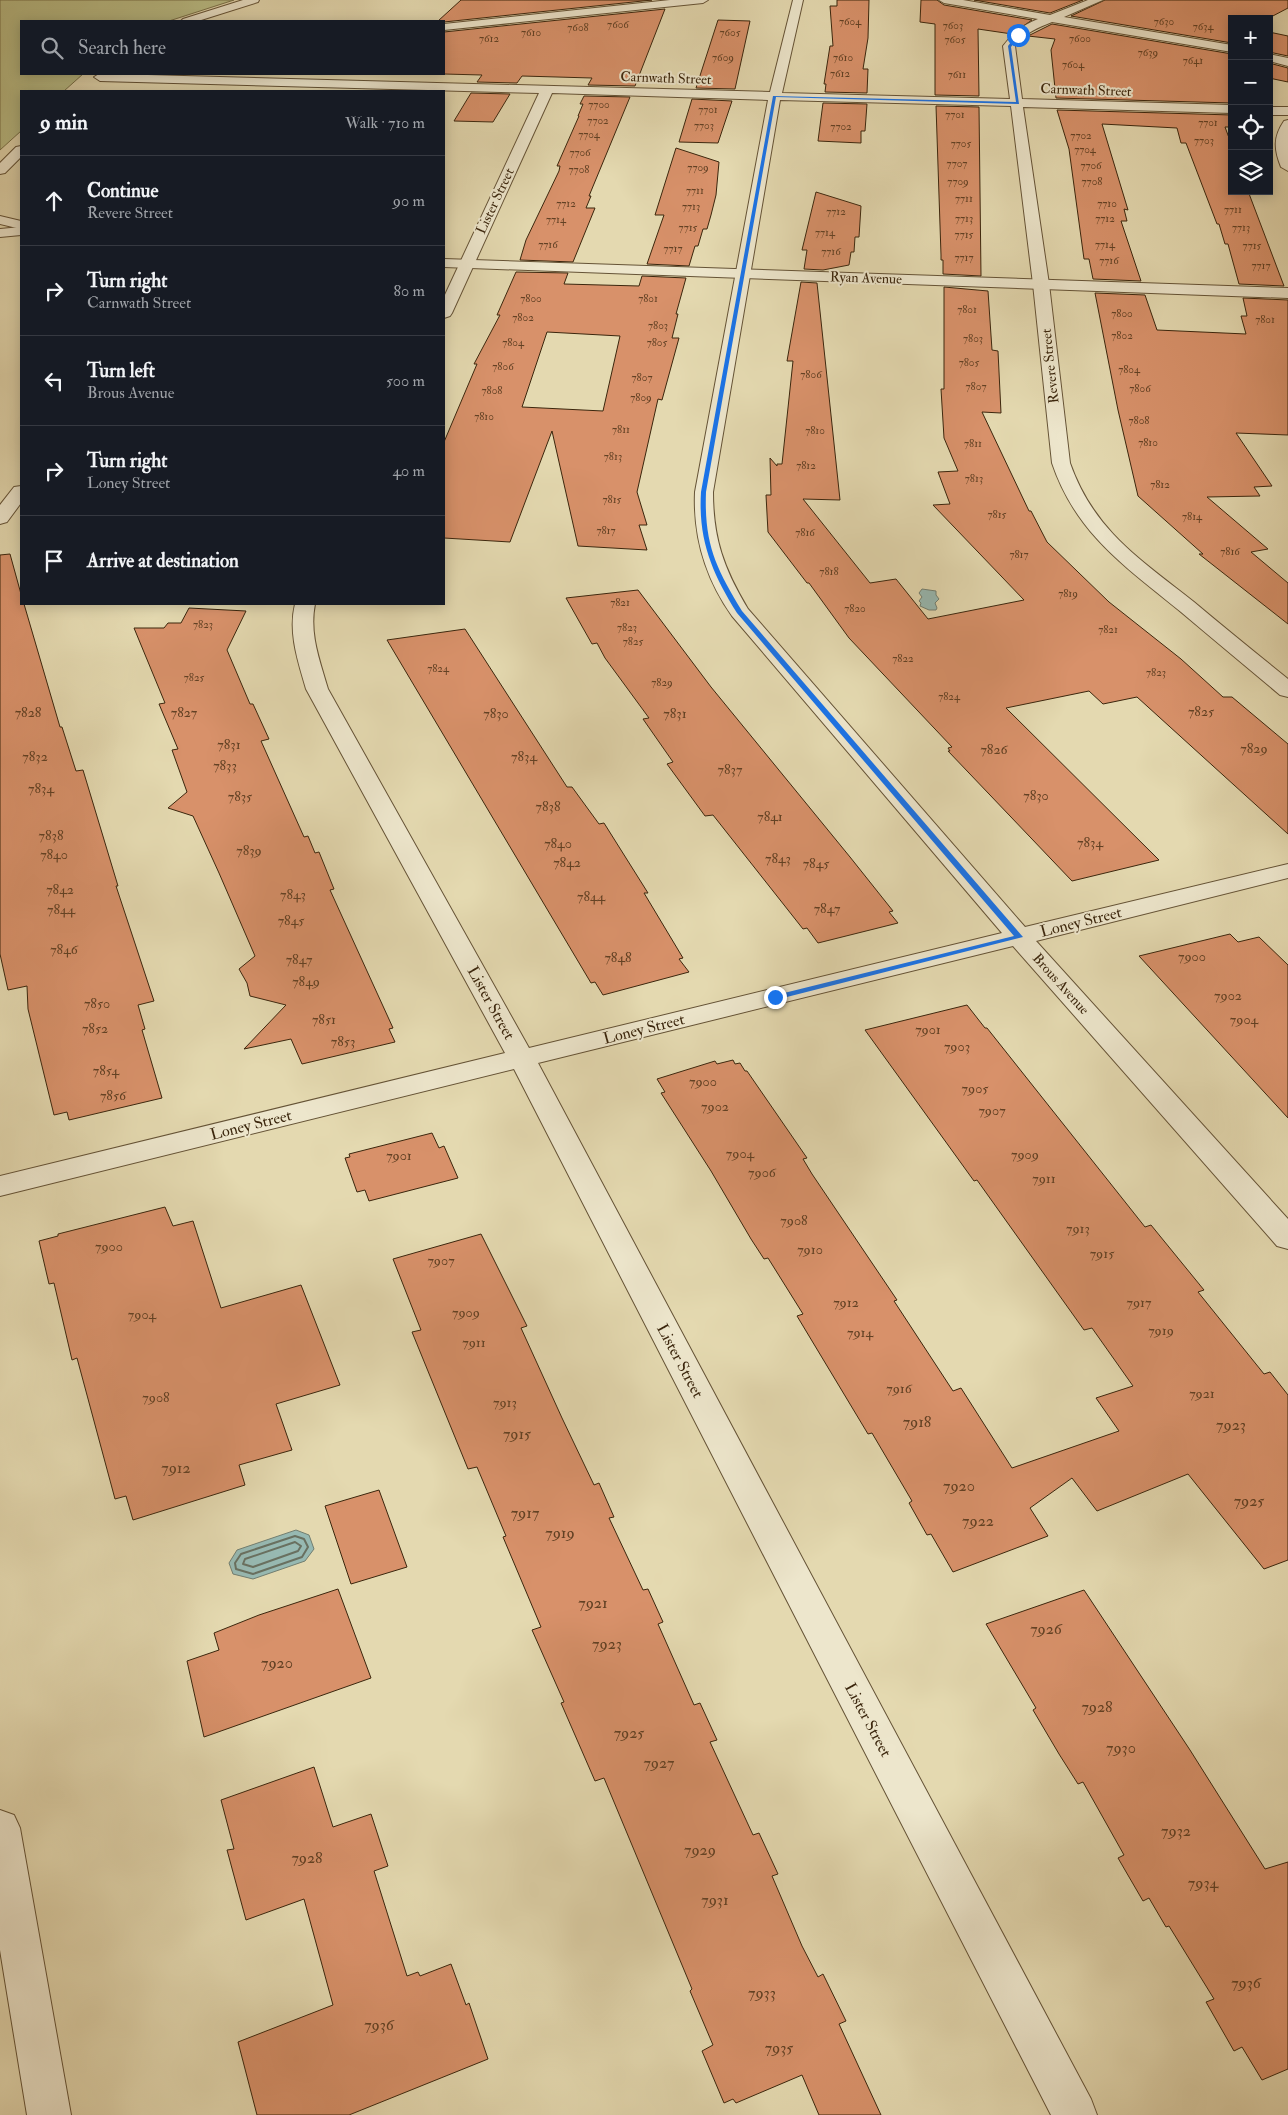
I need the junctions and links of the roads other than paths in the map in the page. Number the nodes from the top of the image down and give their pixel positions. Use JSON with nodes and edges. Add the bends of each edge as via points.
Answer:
{"nodes":[{"id":1,"x":254,"y":0,"type":"edge"},
{"id":2,"x":704,"y":0,"type":"edge"},
{"id":3,"x":798,"y":0,"type":"edge"},
{"id":4,"x":944,"y":0,"type":"edge"},
{"id":5,"x":1098,"y":0,"type":"edge"},
{"id":6,"x":1054,"y":19,"type":"junction"},
{"id":7,"x":190,"y":20,"type":"edge"},
{"id":8,"x":445,"y":27,"type":"edge"},
{"id":9,"x":1228,"y":49,"type":"edge"},
{"id":10,"x":1273,"y":58,"type":"edge"},
{"id":11,"x":1288,"y":62,"type":"edge"},
{"id":12,"x":101,"y":75,"type":"edge"},
{"id":13,"x":329,"y":83,"type":"edge"},
{"id":14,"x":89,"y":86,"type":"dead end"},
{"id":15,"x":547,"y":90,"type":"junction"},
{"id":16,"x":775,"y":96,"type":"junction"},
{"id":17,"x":1018,"y":103,"type":"junction"},
{"id":18,"x":1228,"y":110,"type":"edge"},
{"id":19,"x":1273,"y":111,"type":"edge"},
{"id":20,"x":1288,"y":111,"type":"edge"},
{"id":21,"x":1288,"y":124,"type":"edge"},
{"id":22,"x":20,"y":151,"type":"edge"},
{"id":23,"x":1288,"y":167,"type":"edge"},
{"id":24,"x":0,"y":170,"type":"edge"},
{"id":25,"x":0,"y":220,"type":"edge"},
{"id":26,"x":20,"y":225,"type":"edge"},
{"id":27,"x":20,"y":231,"type":"edge"},
{"id":28,"x":0,"y":233,"type":"edge"},
{"id":29,"x":445,"y":263,"type":"edge"},
{"id":30,"x":466,"y":264,"type":"junction"},
{"id":31,"x":742,"y":273,"type":"junction"},
{"id":32,"x":1041,"y":284,"type":"junction"},
{"id":33,"x":1288,"y":293,"type":"edge"},
{"id":34,"x":445,"y":311,"type":"edge"},
{"id":35,"x":20,"y":492,"type":"edge"},
{"id":36,"x":0,"y":518,"type":"edge"},
{"id":37,"x":305,"y":605,"type":"edge"},
{"id":38,"x":1288,"y":690,"type":"edge"},
{"id":39,"x":1288,"y":871,"type":"edge"},
{"id":40,"x":1019,"y":937,"type":"junction"},
{"id":41,"x":522,"y":1060,"type":"junction"},
{"id":42,"x":0,"y":1186,"type":"edge"},
{"id":43,"x":1288,"y":1238,"type":"edge"},
{"id":44,"x":0,"y":1828,"type":"edge"},
{"id":45,"x":49,"y":2115,"type":"edge"},
{"id":46,"x":1075,"y":2115,"type":"edge"}],
"edges":[{"from":1,"to":7,"type":"street"},
{"from":2,"to":8,"type":"street"},
{"from":3,"to":16,"type":"street","name":"Brous Avenue"},
{"from":4,"to":6,"type":"street"},
{"from":5,"to":6,"type":"street","name":"Revere Street"},
{"from":6,"to":9,"type":"street"},
{"from":6,"to":17,"type":"street","name":"Revere Street","via":[[1024,30],[1010,46]]},
{"from":10,"to":11,"type":"street"},
{"from":12,"to":13,"type":"street","name":"Carnwath Street"},
{"from":12,"to":14,"type":"street"},
{"from":13,"to":15,"type":"street","name":"Carnwath Street"},
{"from":15,"to":16,"type":"street","name":"Carnwath Street"},
{"from":15,"to":30,"type":"street","name":"Lister Street"},
{"from":16,"to":17,"type":"street","name":"Carnwath Street"},
{"from":16,"to":31,"type":"street","name":"Brous Avenue"},
{"from":17,"to":18,"type":"street","name":"Carnwath Street"},
{"from":17,"to":32,"type":"street","name":"Revere Street"},
{"from":19,"to":20,"type":"street"},
{"from":21,"to":23,"type":"street","via":[[1280,143]]},
{"from":22,"to":24,"type":"street"},
{"from":25,"to":26,"type":"street"},
{"from":27,"to":28,"type":"street"},
{"from":29,"to":30,"type":"street","name":"Ryan Avenue"},
{"from":30,"to":31,"type":"street","name":"Ryan Avenue"},
{"from":30,"to":34,"type":"street","name":"Lister Street"},
{"from":31,"to":32,"type":"street","name":"Ryan Avenue"},
{"from":31,"to":40,"type":"street","name":"Brous Avenue","via":[[704,492],[704,532],[717,574],[739,612]]},
{"from":32,"to":33,"type":"street","name":"Ryan Avenue"},
{"from":32,"to":38,"type":"street","name":"Revere Street","via":[[1061,463],[1073,496],[1117,550]]},
{"from":35,"to":36,"type":"street"},
{"from":37,"to":41,"type":"street","name":"Lister Street","via":[[302,612],[304,643],[317,689]]},
{"from":39,"to":40,"type":"street","name":"Loney Street"},
{"from":40,"to":41,"type":"street","name":"Loney Street"},
{"from":40,"to":43,"type":"street","name":"Brous Avenue"},
{"from":41,"to":42,"type":"street","name":"Loney Street"},
{"from":41,"to":46,"type":"street","name":"Lister Street"},
{"from":44,"to":45,"type":"street"}]}
